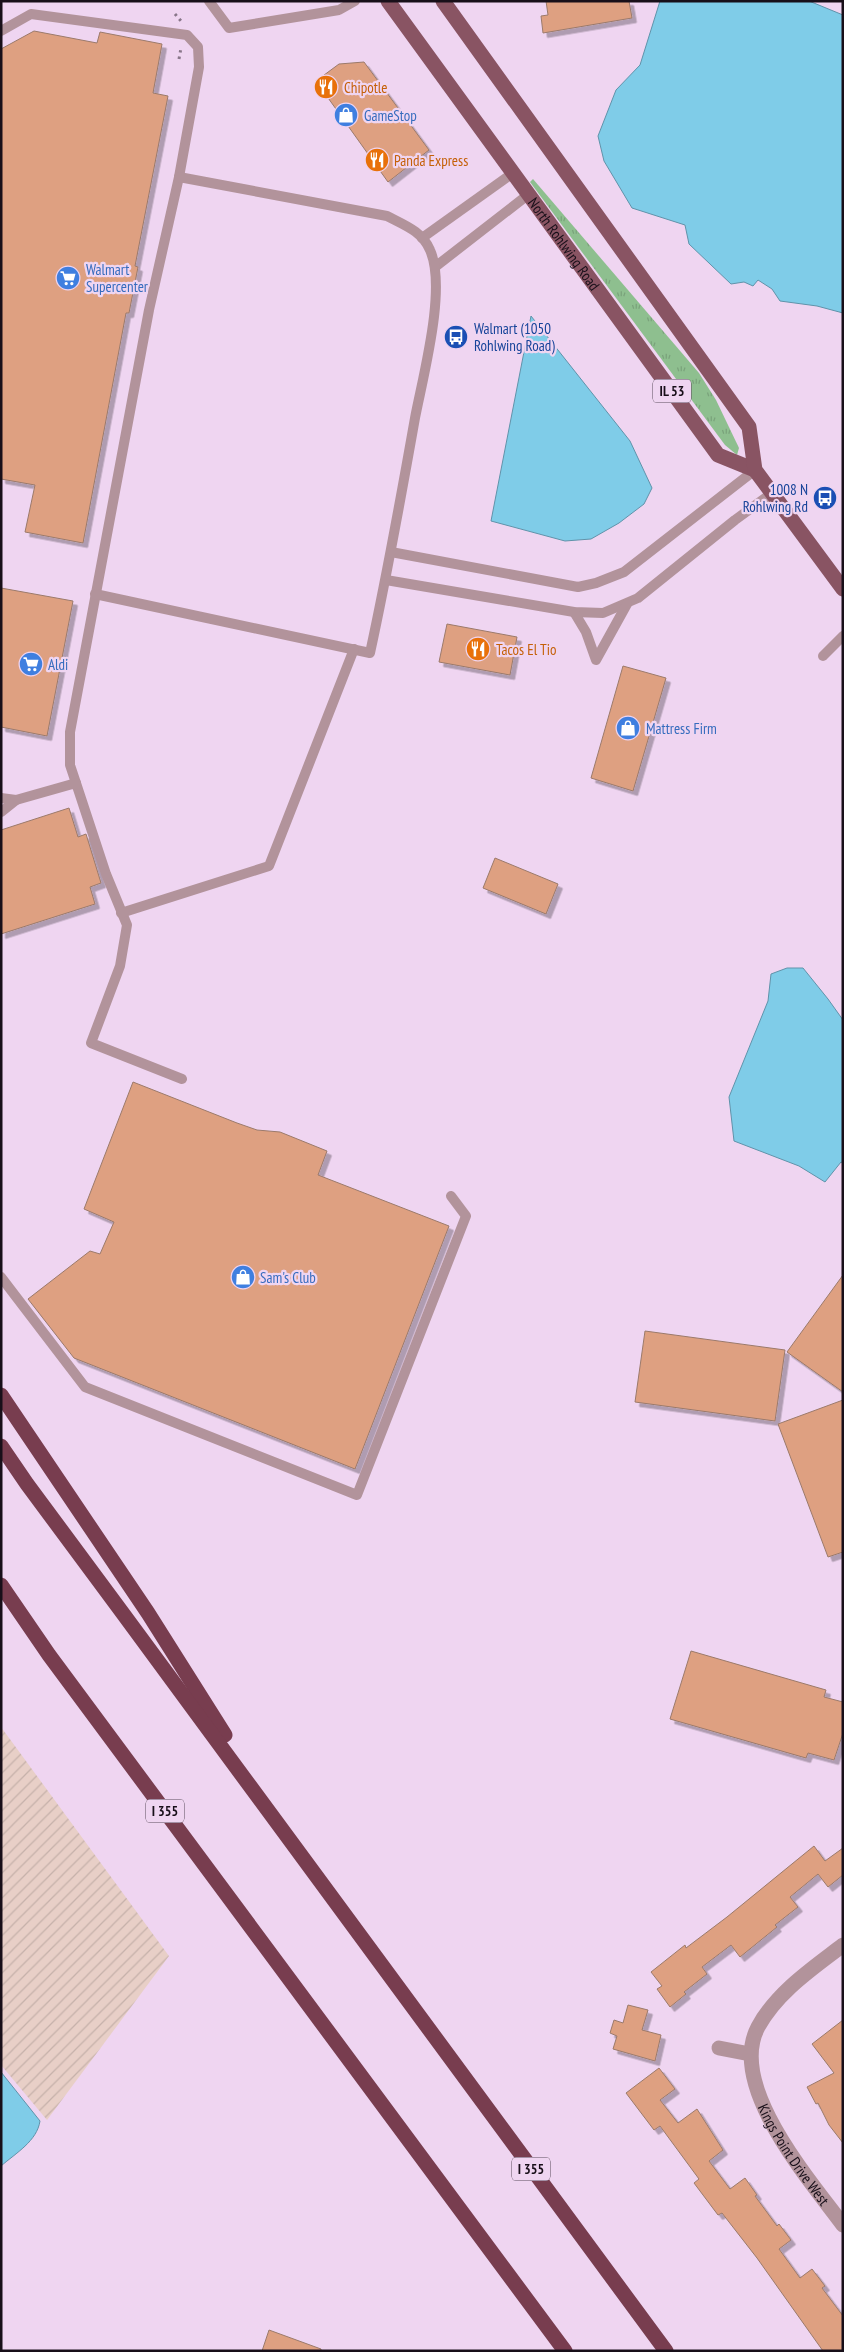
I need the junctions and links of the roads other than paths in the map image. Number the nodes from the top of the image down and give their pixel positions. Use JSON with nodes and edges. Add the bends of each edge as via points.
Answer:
{"nodes":[{"id":1,"x":208,"y":1,"type":"edge"},
{"id":2,"x":355,"y":1,"type":"edge"},
{"id":3,"x":388,"y":1,"type":"edge"},
{"id":4,"x":445,"y":2,"type":"edge"},
{"id":5,"x":1,"y":31,"type":"edge"},
{"id":6,"x":514,"y":173,"type":"junction"},
{"id":7,"x":179,"y":177,"type":"junction"},
{"id":8,"x":529,"y":194,"type":"junction"},
{"id":9,"x":422,"y":238,"type":"junction"},
{"id":10,"x":435,"y":267,"type":"junction"},
{"id":11,"x":755,"y":470,"type":"junction"},
{"id":12,"x":772,"y":493,"type":"junction"},
{"id":13,"x":391,"y":552,"type":"junction"},
{"id":14,"x":386,"y":580,"type":"junction"},
{"id":15,"x":843,"y":589,"type":"edge"},
{"id":16,"x":95,"y":594,"type":"junction"},
{"id":17,"x":627,"y":604,"type":"junction"},
{"id":18,"x":574,"y":612,"type":"junction"},
{"id":19,"x":843,"y":636,"type":"edge"},
{"id":20,"x":354,"y":649,"type":"junction"},
{"id":21,"x":823,"y":656,"type":"dead end"},
{"id":22,"x":76,"y":783,"type":"junction"},
{"id":23,"x":1,"y":798,"type":"edge"},
{"id":24,"x":16,"y":800,"type":"junction"},
{"id":25,"x":1,"y":812,"type":"edge"},
{"id":26,"x":121,"y":913,"type":"junction"},
{"id":27,"x":182,"y":1079,"type":"dead end"},
{"id":28,"x":451,"y":1196,"type":"dead end"},
{"id":29,"x":1,"y":1277,"type":"edge"},
{"id":30,"x":1,"y":1395,"type":"edge"},
{"id":31,"x":1,"y":1446,"type":"edge"},
{"id":32,"x":1,"y":1585,"type":"edge"},
{"id":33,"x":287,"y":1834,"type":"junction"},
{"id":34,"x":843,"y":1945,"type":"edge"},
{"id":35,"x":719,"y":2048,"type":"dead end"},
{"id":36,"x":750,"y":2054,"type":"junction"},
{"id":37,"x":843,"y":2225,"type":"edge"},
{"id":38,"x":565,"y":2351,"type":"edge"},
{"id":39,"x":666,"y":2351,"type":"edge"}],
"edges":[{"from":1,"to":2,"type":"lane","via":[[229,28],[339,10]]},
{"from":3,"to":6,"type":"main road","name":"North Rohlwing Road","number":"IL 53"},
{"from":4,"to":11,"type":"main road","number":"IL 53","via":[[749,426]]},
{"from":5,"to":7,"type":"lane","via":[[31,14],[187,35],[198,47],[199,67]]},
{"from":6,"to":8,"type":"main road","name":"North Rohlwing Road","number":"IL 53"},
{"from":6,"to":9,"type":"lane"},
{"from":7,"to":9,"type":"lane","via":[[387,216],[417,231]]},
{"from":7,"to":16,"type":"lane","via":[[149,310]]},
{"from":8,"to":10,"type":"lane"},
{"from":8,"to":11,"type":"main road","name":"North Rohlwing Road","number":"IL 53","via":[[718,455]]},
{"from":9,"to":10,"type":"lane","via":[[430,249]]},
{"from":10,"to":13,"type":"lane","via":[[433,316]]},
{"from":11,"to":12,"type":"main road","number":"IL 53"},
{"from":11,"to":13,"type":"lane","via":[[624,572],[596,583],[578,587]]},
{"from":12,"to":15,"type":"main road","number":"IL 53"},
{"from":12,"to":17,"type":"lane"},
{"from":13,"to":14,"type":"lane"},
{"from":14,"to":18,"type":"lane"},
{"from":14,"to":20,"type":"lane","via":[[370,652]]},
{"from":16,"to":20,"type":"lane"},
{"from":16,"to":22,"type":"lane","via":[[70,732],[70,765]]},
{"from":17,"to":18,"type":"lane","via":[[602,613]]},
{"from":17,"to":18,"type":"lane","via":[[596,660],[586,632]]},
{"from":19,"to":21,"type":"lane"},
{"from":20,"to":26,"type":"lane","via":[[269,866]]},
{"from":22,"to":24,"type":"lane"},
{"from":22,"to":26,"type":"lane"},
{"from":23,"to":24,"type":"lane"},
{"from":24,"to":25,"type":"lane"},
{"from":26,"to":27,"type":"lane","via":[[127,925],[120,966],[91,1043]]},
{"from":28,"to":29,"type":"lane","via":[[466,1216],[358,1495],[85,1387]]},
{"from":30,"to":33,"type":"highway","via":[[148,1613]]},
{"from":31,"to":33,"type":"highway","number":"I 355"},
{"from":32,"to":38,"type":"highway","number":"I 355","via":[[49,1655]]},
{"from":33,"to":39,"type":"highway","number":"I 355"},
{"from":34,"to":36,"type":"street","via":[[802,1976],[773,2005],[758,2028]]},
{"from":35,"to":36,"type":"street"},
{"from":36,"to":37,"type":"street","name":"Kings Point Drive West","via":[[754,2078],[772,2125]]}]}
